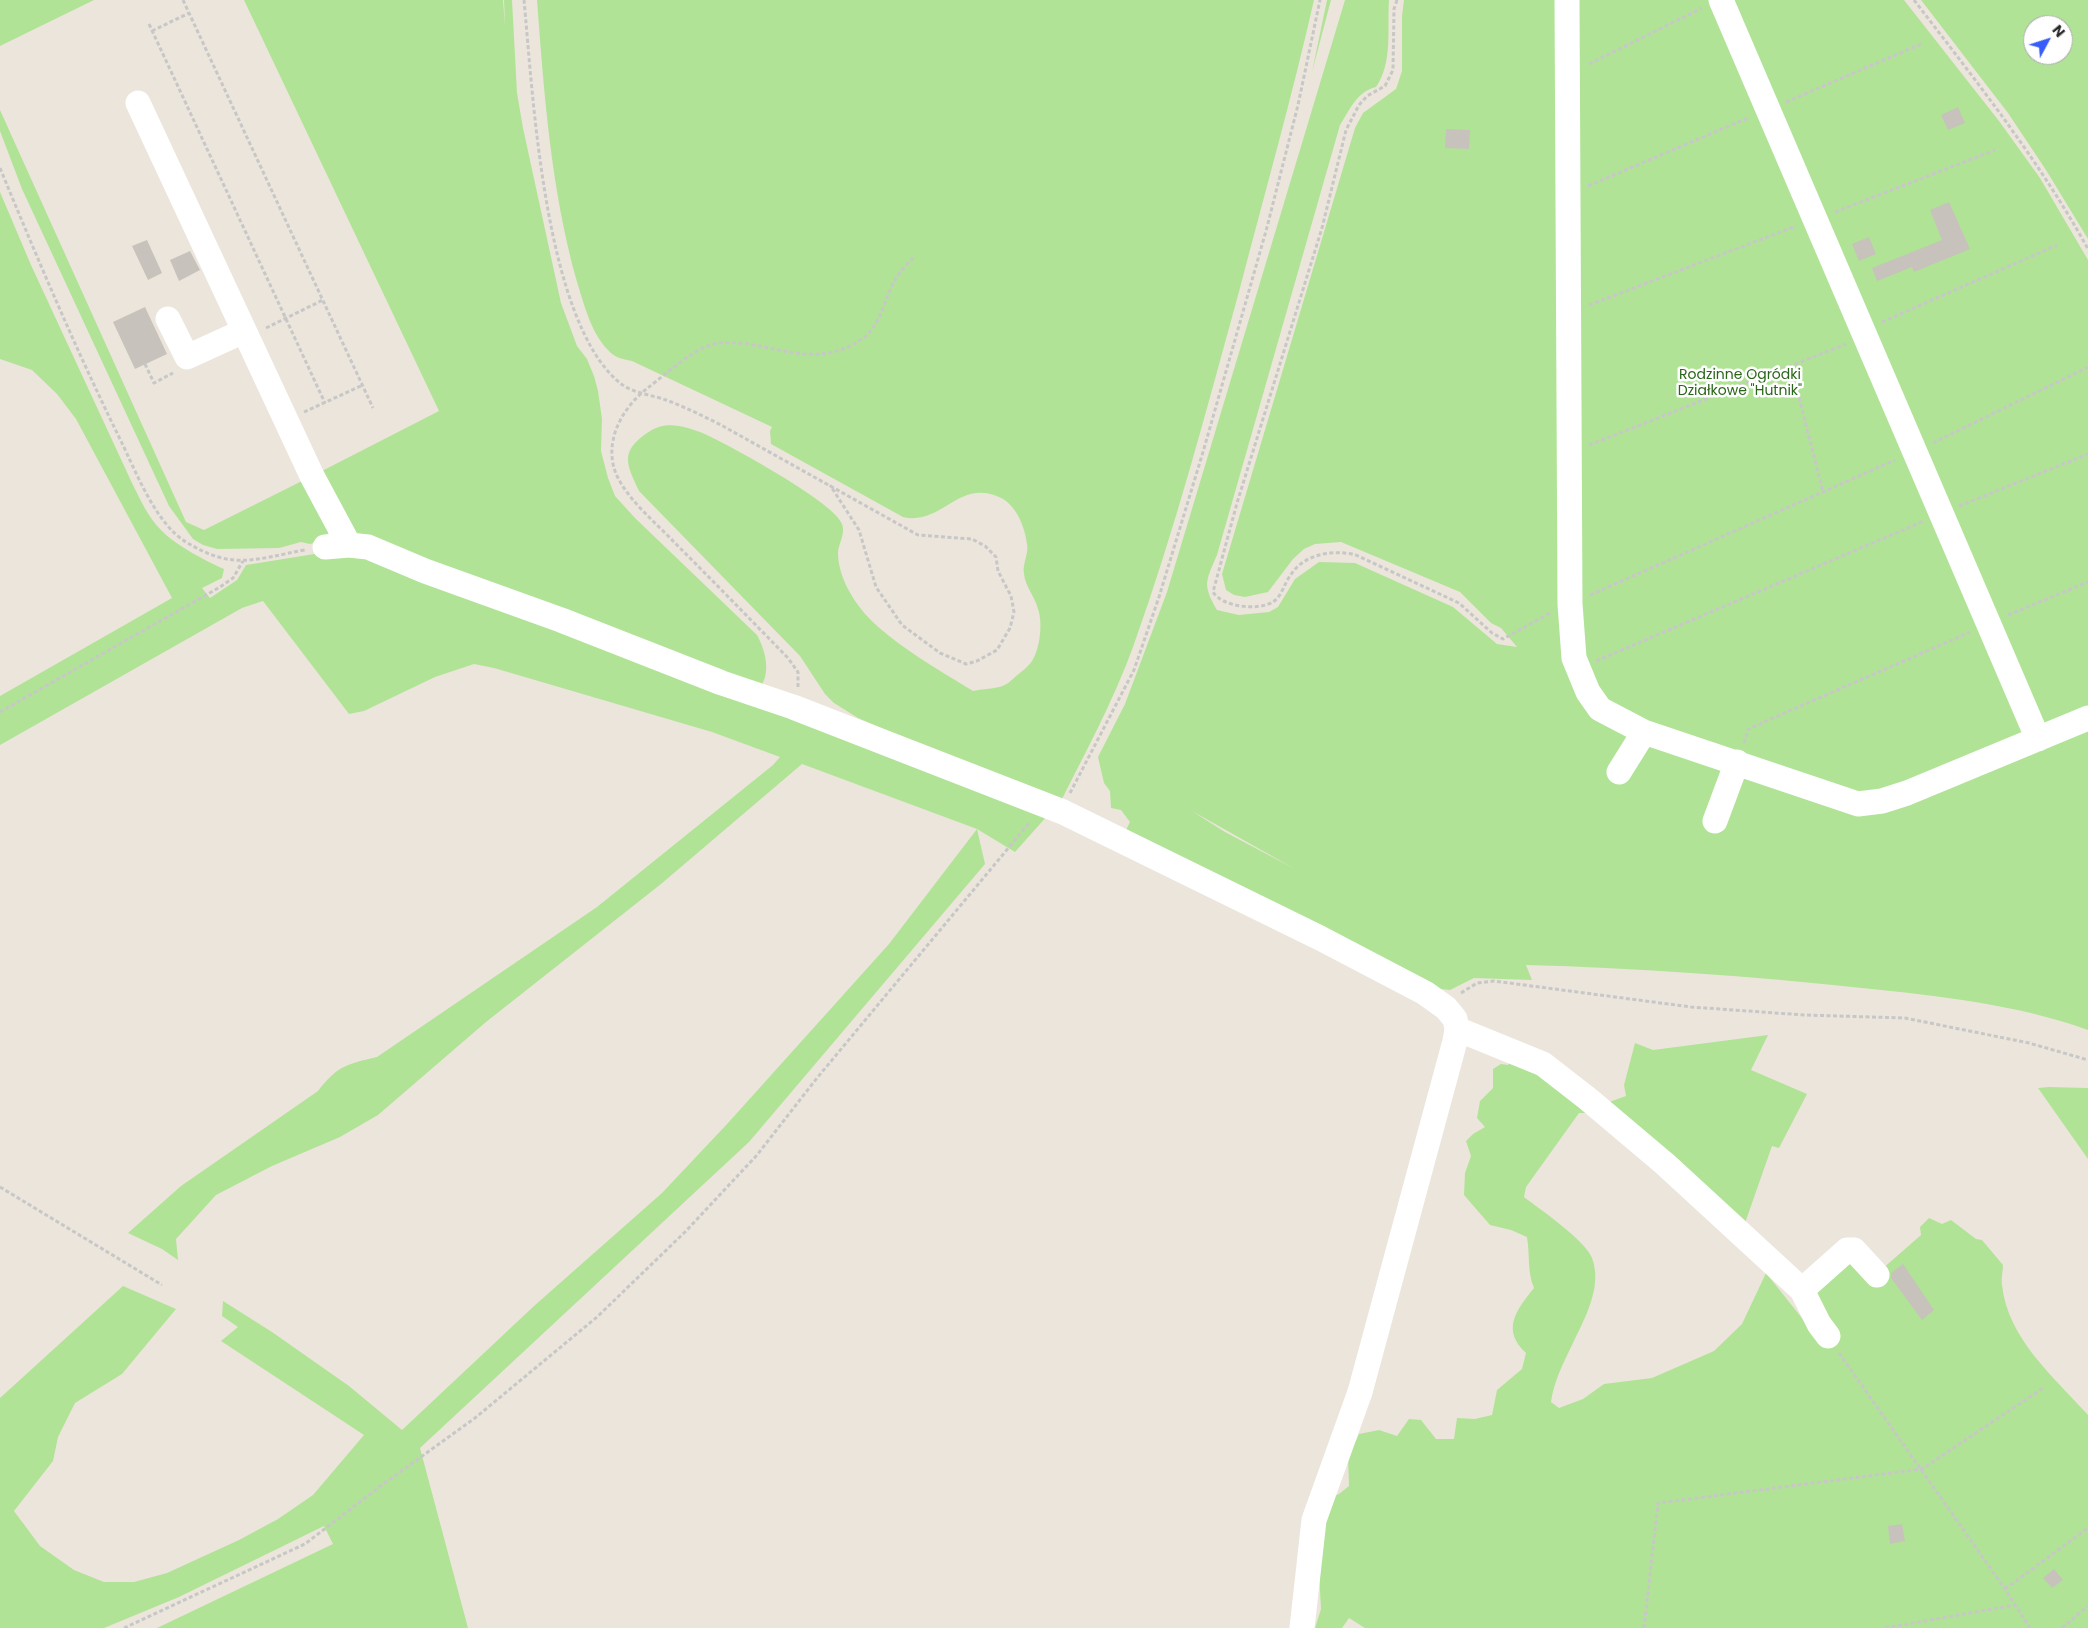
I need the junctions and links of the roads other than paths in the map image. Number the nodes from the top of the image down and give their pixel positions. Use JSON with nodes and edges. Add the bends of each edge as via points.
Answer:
{"nodes":[{"id":1,"x":1567,"y":0,"type":"edge"},
{"id":2,"x":1715,"y":2,"type":"edge"},
{"id":3,"x":138,"y":103,"type":"dead end"},
{"id":4,"x":168,"y":319,"type":"dead end"},
{"id":5,"x":244,"y":330,"type":"junction"},
{"id":6,"x":349,"y":544,"type":"junction"},
{"id":7,"x":325,"y":547,"type":"road end"},
{"id":8,"x":2088,"y":718,"type":"edge"},
{"id":9,"x":1644,"y":732,"type":"junction"},
{"id":10,"x":2038,"y":739,"type":"junction"},
{"id":11,"x":1737,"y":762,"type":"junction"},
{"id":12,"x":1619,"y":772,"type":"dead end"},
{"id":13,"x":1715,"y":821,"type":"dead end"},
{"id":14,"x":1452,"y":1018,"type":"junction"},
{"id":15,"x":1877,"y":1275,"type":"dead end"},
{"id":16,"x":1802,"y":1290,"type":"junction"},
{"id":17,"x":1828,"y":1336,"type":"road end"},
{"id":18,"x":1302,"y":1628,"type":"edge"}],
"edges":[{"from":1,"to":9,"type":"lane","via":[[1570,604],[1574,658],[1588,692],[1600,709]]},
{"from":2,"to":10,"type":"lane","via":[[1768,109]]},
{"from":3,"to":5,"type":"lane"},
{"from":4,"to":5,"type":"lane","via":[[187,357]]},
{"from":5,"to":6,"type":"lane","via":[[312,476]]},
{"from":6,"to":7,"type":"lane"},
{"from":6,"to":14,"type":"lane","via":[[368,547],[1053,808],[1351,953],[1425,993]]},
{"from":8,"to":10,"type":"lane"},
{"from":9,"to":11,"type":"lane"},
{"from":9,"to":12,"type":"lane"},
{"from":10,"to":11,"type":"lane","via":[[1907,793],[1858,804]]},
{"from":11,"to":13,"type":"lane"},
{"from":14,"to":16,"type":"lane","via":[[1559,1075],[1666,1164]]},
{"from":14,"to":18,"type":"lane","via":[[1360,1392],[1314,1520]]},
{"from":15,"to":16,"type":"lane","via":[[1854,1250],[1847,1250]]},
{"from":16,"to":17,"type":"lane"}]}
